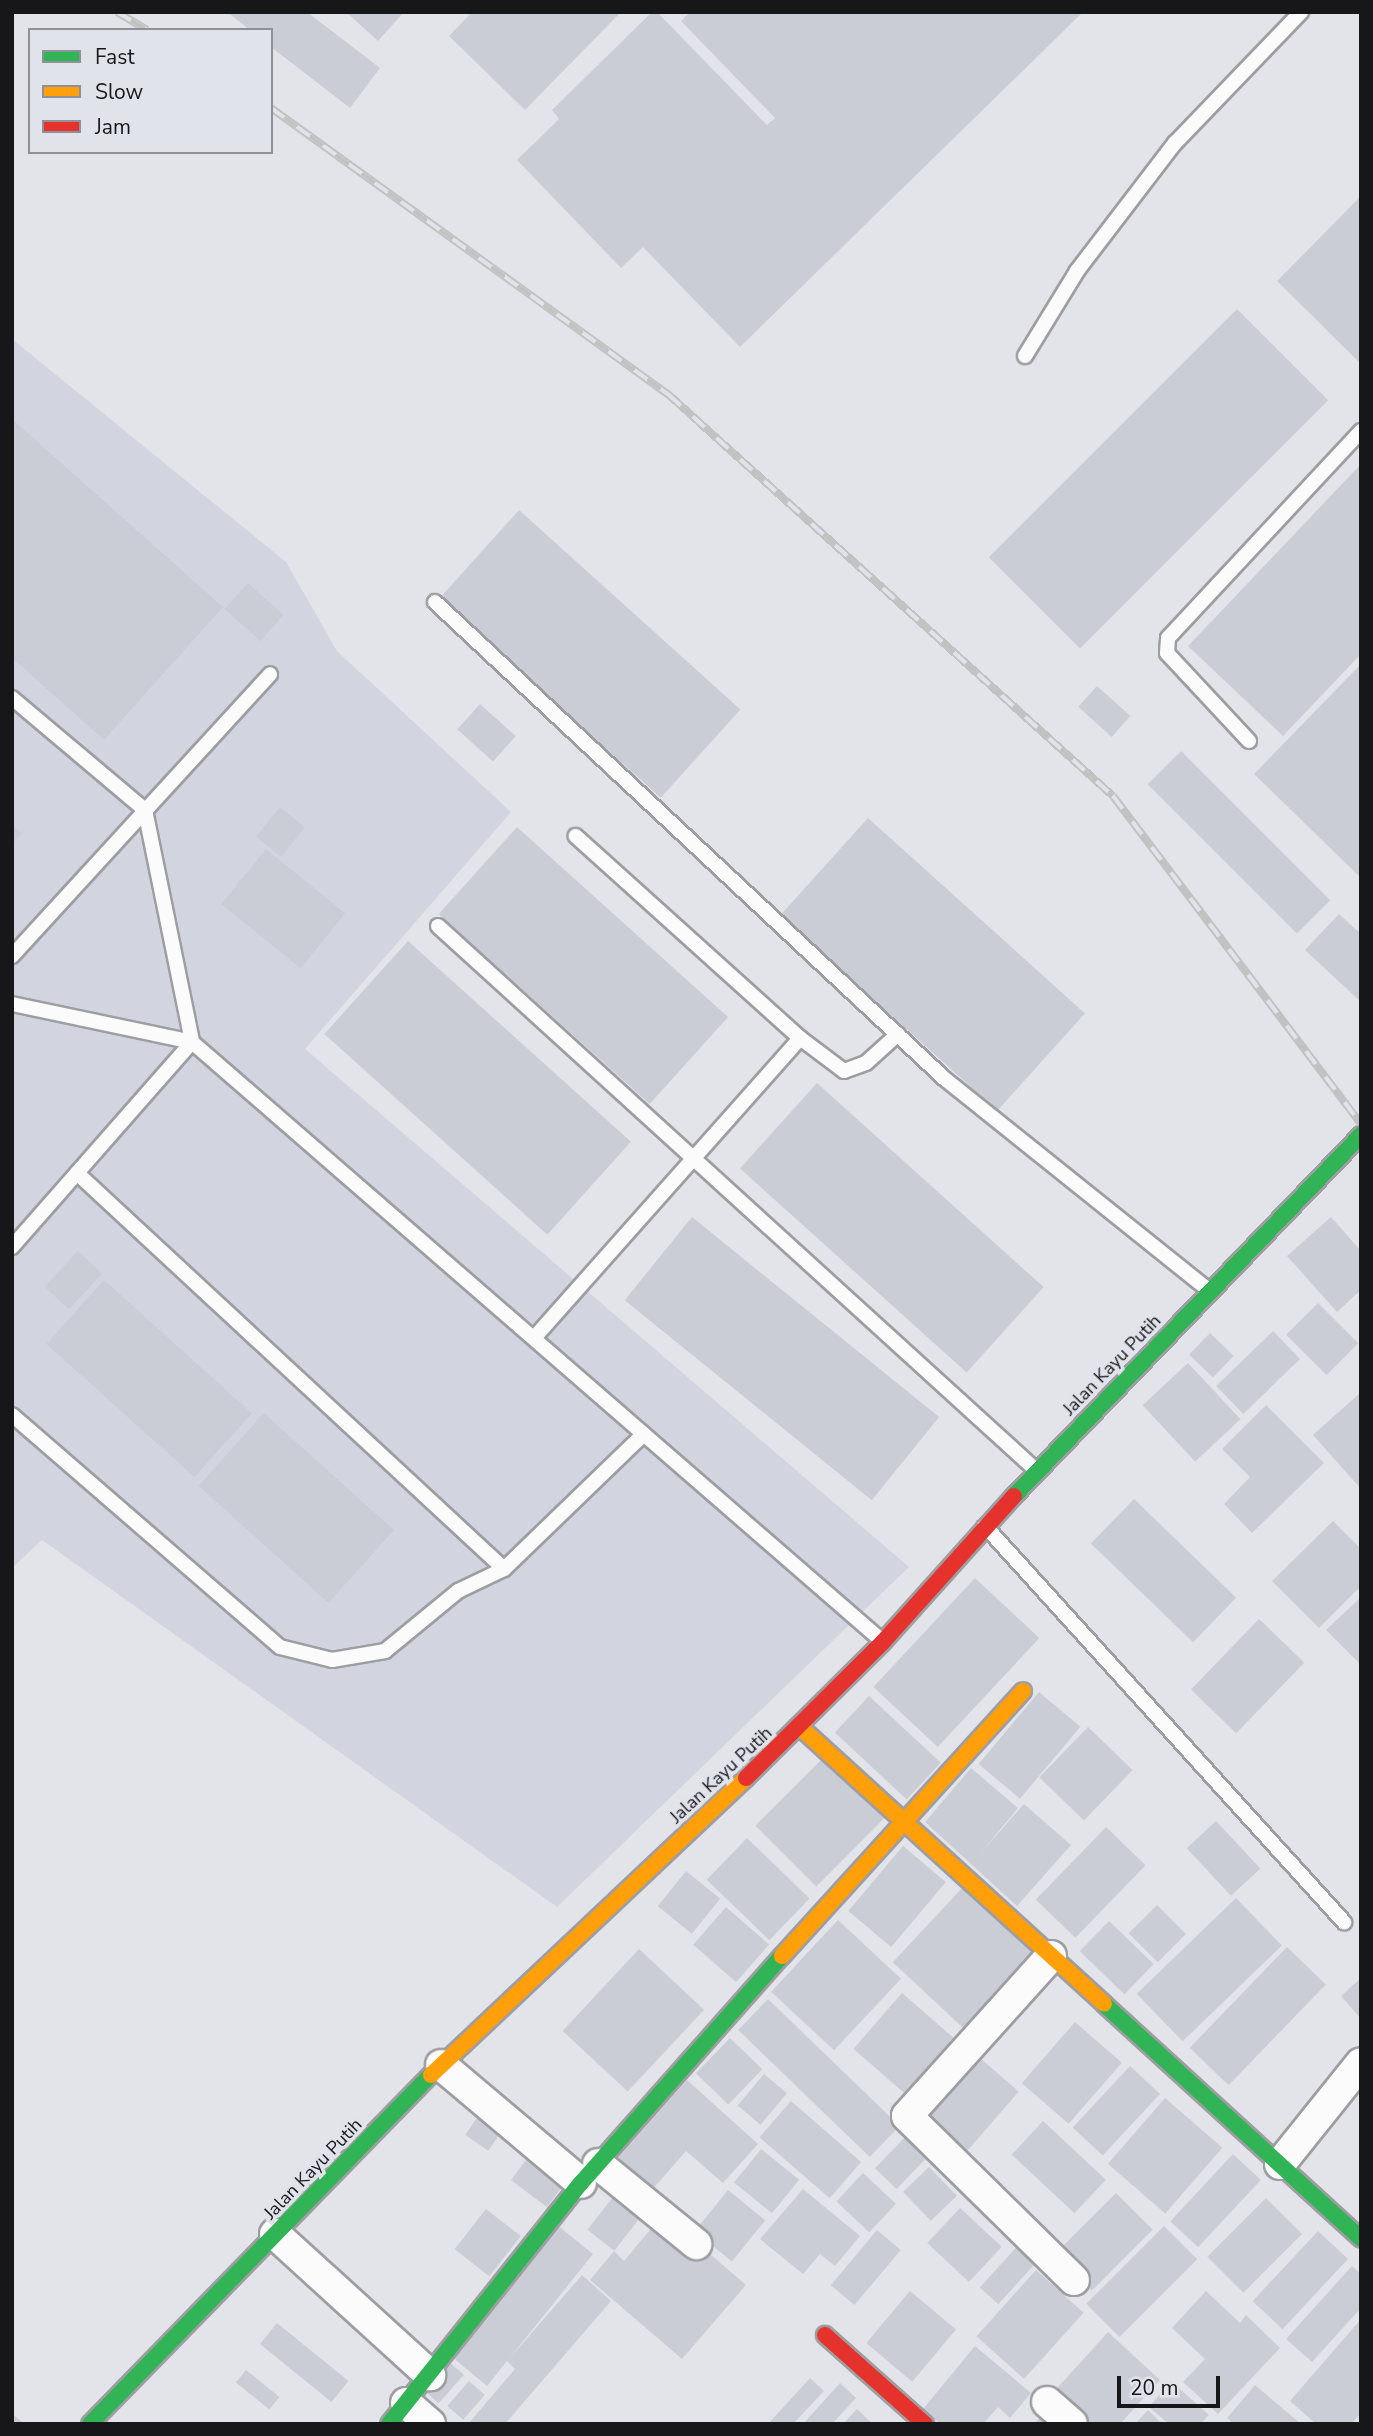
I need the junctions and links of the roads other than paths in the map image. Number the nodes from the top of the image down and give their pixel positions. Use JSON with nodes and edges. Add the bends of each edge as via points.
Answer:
{"nodes":[{"id":1,"x":1301,"y":12,"type":"edge"},
{"id":2,"x":1025,"y":356,"type":"dead end"},
{"id":3,"x":1361,"y":431,"type":"edge"},
{"id":4,"x":435,"y":602,"type":"dead end"},
{"id":5,"x":270,"y":674,"type":"dead end"},
{"id":6,"x":12,"y":698,"type":"edge"},
{"id":7,"x":1248,"y":741,"type":"dead end"},
{"id":8,"x":145,"y":810,"type":"junction"},
{"id":9,"x":576,"y":836,"type":"dead end"},
{"id":10,"x":438,"y":926,"type":"dead end"},
{"id":11,"x":12,"y":956,"type":"edge"},
{"id":12,"x":12,"y":1004,"type":"edge"},
{"id":13,"x":898,"y":1034,"type":"junction"},
{"id":14,"x":800,"y":1038,"type":"junction"},
{"id":15,"x":192,"y":1042,"type":"junction"},
{"id":16,"x":1361,"y":1135,"type":"edge"},
{"id":17,"x":694,"y":1158,"type":"junction"},
{"id":18,"x":77,"y":1173,"type":"junction"},
{"id":19,"x":12,"y":1247,"type":"edge"},
{"id":20,"x":1209,"y":1291,"type":"junction"},
{"id":21,"x":534,"y":1338,"type":"junction"},
{"id":22,"x":12,"y":1415,"type":"edge"},
{"id":23,"x":644,"y":1434,"type":"junction"},
{"id":24,"x":1038,"y":1472,"type":"junction"},
{"id":25,"x":985,"y":1526,"type":"junction"},
{"id":26,"x":504,"y":1569,"type":"junction"},
{"id":27,"x":883,"y":1642,"type":"junction"},
{"id":28,"x":1023,"y":1690,"type":"dead end"},
{"id":29,"x":800,"y":1727,"type":"junction"},
{"id":30,"x":902,"y":1820,"type":"junction"},
{"id":31,"x":1344,"y":1922,"type":"dead end"},
{"id":32,"x":1051,"y":1956,"type":"junction"},
{"id":33,"x":1361,"y":2063,"type":"edge"},
{"id":34,"x":441,"y":2065,"type":"junction"},
{"id":35,"x":1280,"y":2164,"type":"junction"},
{"id":36,"x":590,"y":2173,"type":"junction"},
{"id":37,"x":275,"y":2234,"type":"junction"},
{"id":38,"x":1361,"y":2239,"type":"edge"},
{"id":39,"x":696,"y":2244,"type":"dead end"},
{"id":40,"x":1074,"y":2280,"type":"dead end"},
{"id":41,"x":825,"y":2335,"type":"dead end"},
{"id":42,"x":430,"y":2375,"type":"junction"},
{"id":43,"x":1047,"y":2402,"type":"dead end"},
{"id":44,"x":398,"y":2414,"type":"edge"},
{"id":45,"x":90,"y":2424,"type":"edge"},
{"id":46,"x":430,"y":2424,"type":"edge"},
{"id":47,"x":925,"y":2424,"type":"edge"},
{"id":48,"x":1072,"y":2424,"type":"edge"}],
"edges":[{"from":1,"to":2,"type":"lane","via":[[1175,143],[1077,271]]},
{"from":3,"to":7,"type":"lane","via":[[1168,638],[1167,653]]},
{"from":4,"to":13,"type":"lane"},
{"from":5,"to":8,"type":"lane"},
{"from":6,"to":8,"type":"lane"},
{"from":8,"to":11,"type":"lane"},
{"from":8,"to":15,"type":"lane"},
{"from":9,"to":14,"type":"lane"},
{"from":10,"to":17,"type":"lane"},
{"from":12,"to":15,"type":"lane"},
{"from":13,"to":14,"type":"lane","via":[[866,1063],[844,1071]]},
{"from":13,"to":20,"type":"lane","via":[[945,1079]]},
{"from":14,"to":17,"type":"lane"},
{"from":15,"to":18,"type":"lane"},
{"from":15,"to":21,"type":"lane"},
{"from":16,"to":20,"type":"street","name":"Jalan Kayu Putih"},
{"from":17,"to":21,"type":"lane"},
{"from":17,"to":24,"type":"lane"},
{"from":18,"to":19,"type":"lane"},
{"from":18,"to":26,"type":"lane"},
{"from":20,"to":24,"type":"street","name":"Jalan Kayu Putih"},
{"from":21,"to":23,"type":"lane"},
{"from":22,"to":26,"type":"lane","via":[[280,1647],[332,1660],[385,1651],[457,1591]]},
{"from":23,"to":26,"type":"lane"},
{"from":23,"to":27,"type":"lane"},
{"from":24,"to":25,"type":"street","name":"Jalan Kayu Putih"},
{"from":25,"to":27,"type":"street","name":"Jalan Kayu Putih"},
{"from":25,"to":31,"type":"lane"},
{"from":27,"to":29,"type":"street","name":"Jalan Kayu Putih"},
{"from":28,"to":30,"type":"street"},
{"from":29,"to":30,"type":"street"},
{"from":29,"to":34,"type":"street","name":"Jalan Kayu Putih"},
{"from":30,"to":32,"type":"street"},
{"from":30,"to":36,"type":"street"},
{"from":32,"to":35,"type":"street"},
{"from":32,"to":40,"type":"street","via":[[907,2116]]},
{"from":33,"to":35,"type":"street"},
{"from":34,"to":36,"type":"street"},
{"from":34,"to":37,"type":"street","name":"Jalan Kayu Putih"},
{"from":35,"to":38,"type":"street"},
{"from":36,"to":39,"type":"street"},
{"from":36,"to":42,"type":"street"},
{"from":37,"to":42,"type":"street"},
{"from":37,"to":45,"type":"street","name":"Jalan Kayu Putih"},
{"from":41,"to":47,"type":"street"},
{"from":42,"to":44,"type":"street"},
{"from":43,"to":48,"type":"street"},
{"from":44,"to":46,"type":"street"}]}
